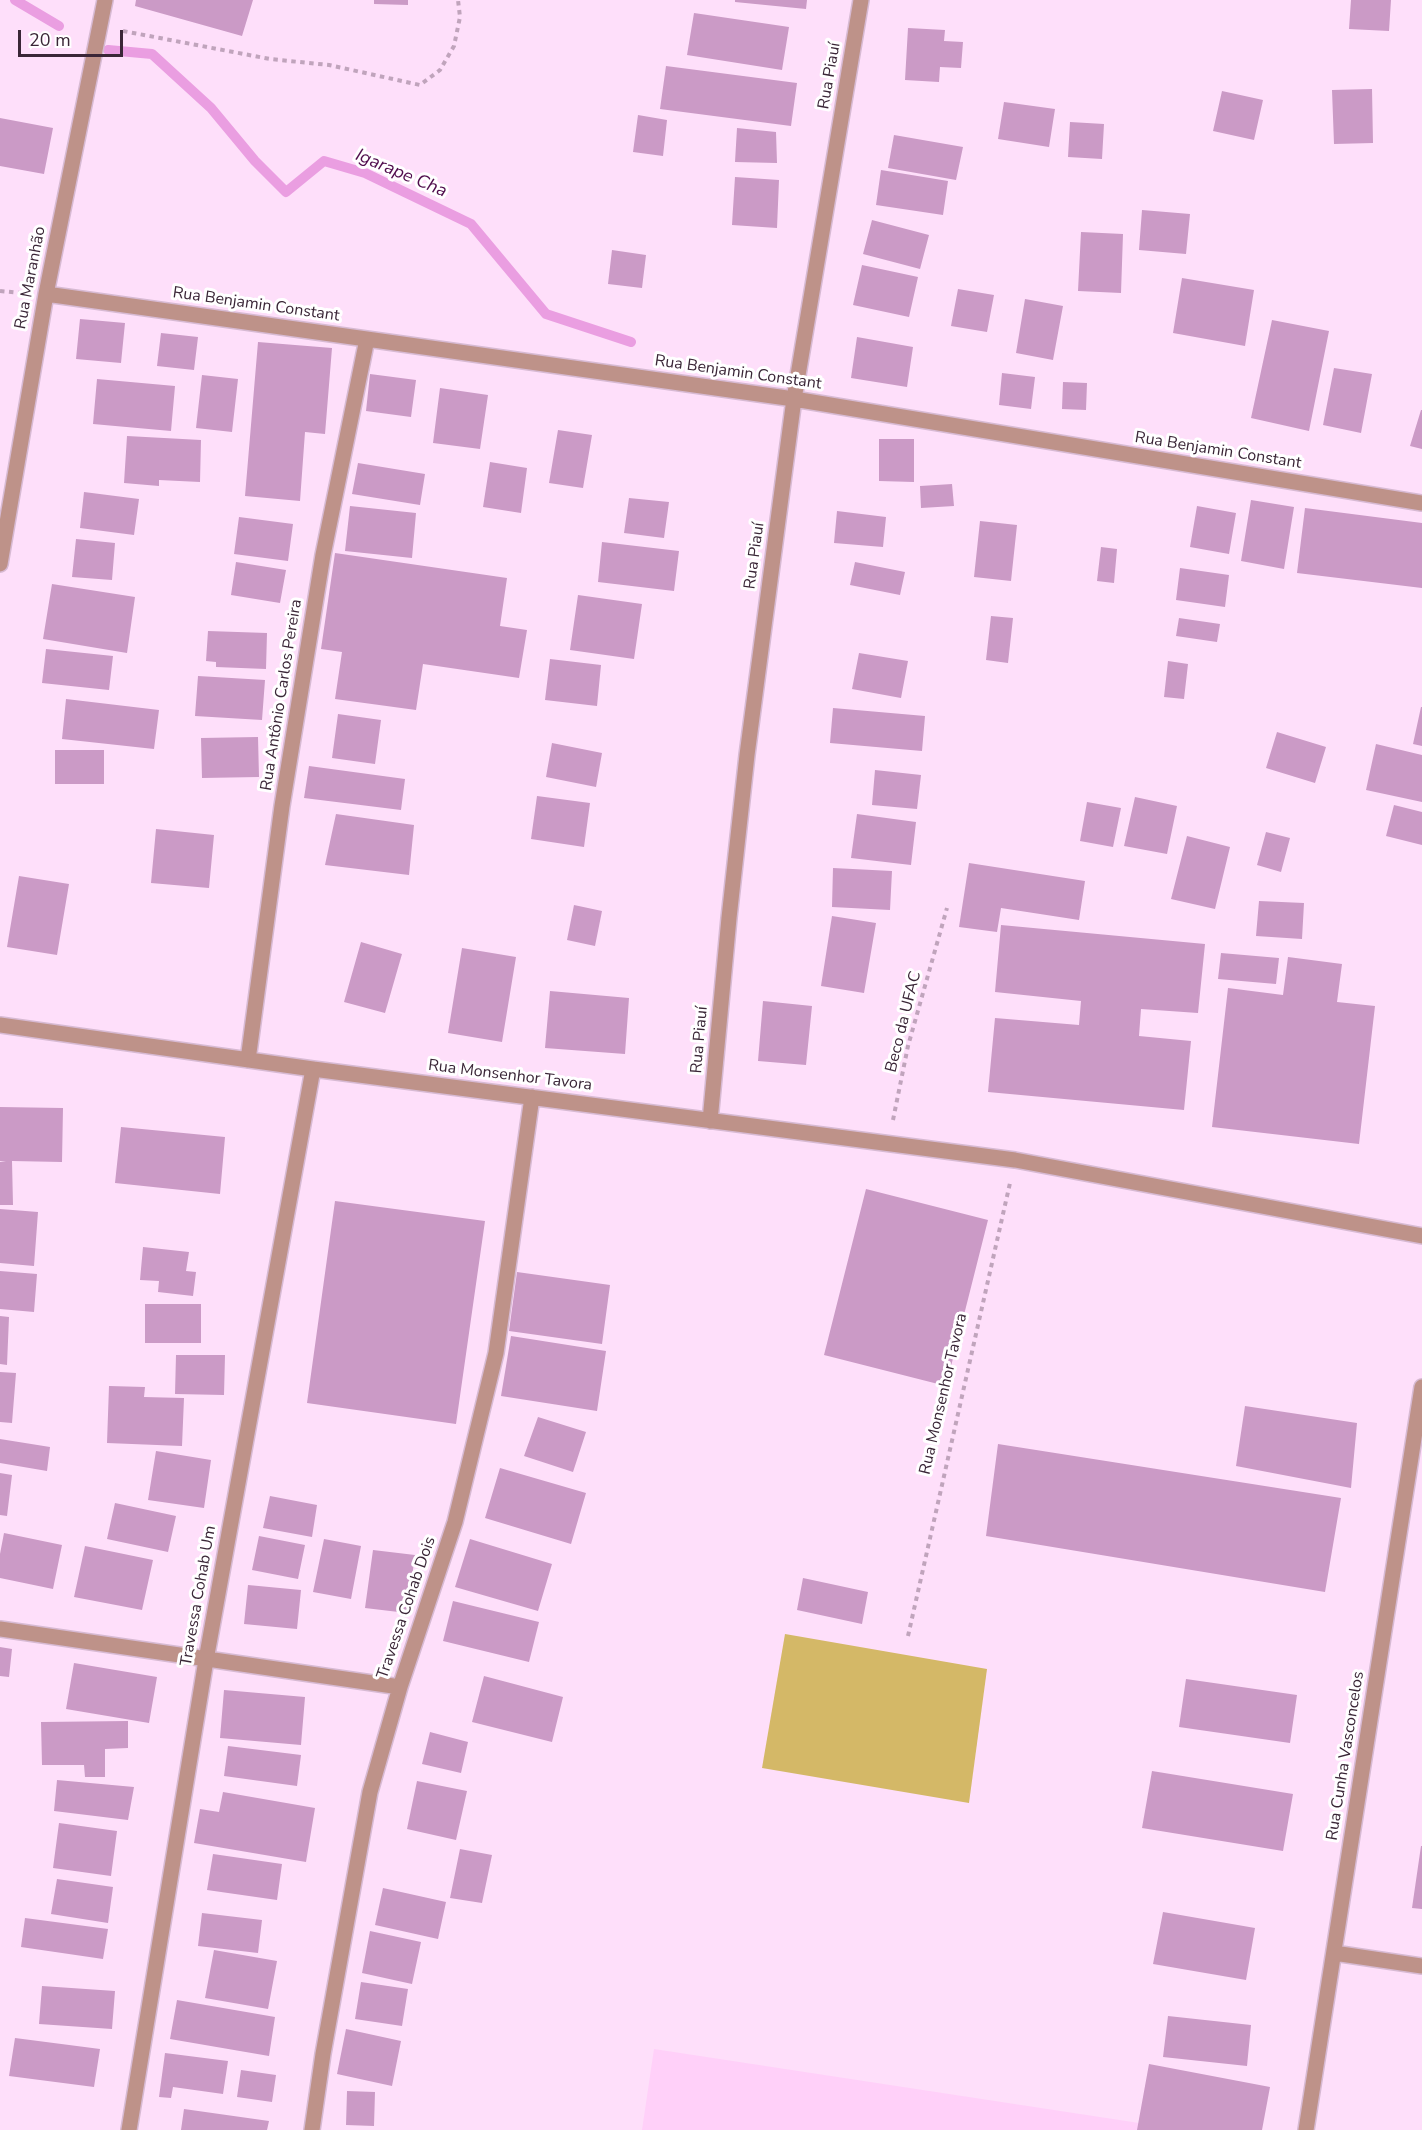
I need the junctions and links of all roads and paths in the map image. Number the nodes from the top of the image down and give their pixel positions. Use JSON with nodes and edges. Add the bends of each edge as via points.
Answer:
{"nodes":[{"id":1,"x":105,"y":0,"type":"edge"},
{"id":2,"x":458,"y":0,"type":"edge"},
{"id":3,"x":861,"y":0,"type":"edge"},
{"id":4,"x":100,"y":26,"type":"junction"},
{"id":5,"x":46,"y":294,"type":"junction"},
{"id":6,"x":367,"y":339,"type":"junction"},
{"id":7,"x":794,"y":399,"type":"junction"},
{"id":8,"x":1422,"y":503,"type":"edge"},
{"id":9,"x":0,"y":564,"type":"edge"},
{"id":10,"x":947,"y":908,"type":"dead end"},
{"id":11,"x":0,"y":1025,"type":"edge"},
{"id":12,"x":249,"y":1060,"type":"junction"},
{"id":13,"x":313,"y":1069,"type":"junction"},
{"id":14,"x":532,"y":1097,"type":"junction"},
{"id":15,"x":710,"y":1121,"type":"junction"},
{"id":16,"x":888,"y":1144,"type":"junction"},
{"id":17,"x":1015,"y":1160,"type":"junction"},
{"id":18,"x":1422,"y":1236,"type":"edge"},
{"id":19,"x":1422,"y":1387,"type":"edge"},
{"id":20,"x":0,"y":1629,"type":"edge"},
{"id":21,"x":908,"y":1636,"type":"dead end"},
{"id":22,"x":206,"y":1660,"type":"junction"},
{"id":23,"x":400,"y":1687,"type":"junction"},
{"id":24,"x":1334,"y":1953,"type":"junction"},
{"id":25,"x":1422,"y":1966,"type":"edge"},
{"id":26,"x":129,"y":2130,"type":"edge"},
{"id":27,"x":312,"y":2130,"type":"edge"},
{"id":28,"x":1306,"y":2130,"type":"edge"}],
"edges":[{"from":1,"to":4,"type":"street","name":"Rua Maranhão"},
{"from":2,"to":4,"type":"path","via":[[460,17],[454,46],[440,70],[420,85],[329,65],[270,59]]},
{"from":3,"to":7,"type":"street","name":"Rua Piauí"},
{"from":4,"to":5,"type":"street","name":"Rua Maranhão"},
{"from":5,"to":6,"type":"street","name":"Rua Benjamin Constant"},
{"from":5,"to":9,"type":"street","name":"Rua Maranhão"},
{"from":6,"to":7,"type":"street","name":"Rua Benjamin Constant"},
{"from":6,"to":12,"type":"street","name":"Rua Antônio Carlos Pereira","via":[[321,566],[282,806]]},
{"from":7,"to":8,"type":"street","name":"Rua Benjamin Constant"},
{"from":7,"to":15,"type":"street","name":"Rua Piauí","via":[[747,755]]},
{"from":10,"to":16,"type":"path","name":"Beco da UFAC","via":[[908,1046]]},
{"from":11,"to":12,"type":"street","name":"Rua Monsenhor Tavora"},
{"from":12,"to":13,"type":"street","name":"Rua Monsenhor Tavora"},
{"from":13,"to":14,"type":"street","name":"Rua Monsenhor Tavora"},
{"from":13,"to":22,"type":"street","name":"Travessa Cohab Um"},
{"from":14,"to":15,"type":"street","name":"Rua Monsenhor Tavora"},
{"from":14,"to":23,"type":"street","name":"Travessa Cohab Dois","via":[[496,1353],[455,1522]]},
{"from":15,"to":16,"type":"street","name":"Rua Monsenhor Tavora"},
{"from":16,"to":17,"type":"street","name":"Rua Monsenhor Tavora"},
{"from":17,"to":18,"type":"street","name":"Rua Monsenhor Tavora"},
{"from":17,"to":21,"type":"path","name":"Rua Monsenhor Tavora"},
{"from":19,"to":24,"type":"street","name":"Rua Cunha Vasconcelos"},
{"from":20,"to":22,"type":"street"},
{"from":22,"to":23,"type":"street"},
{"from":22,"to":26,"type":"street","name":"Travessa Cohab Um"},
{"from":23,"to":27,"type":"street","name":"Travessa Cohab Dois","via":[[370,1792]]},
{"from":24,"to":25,"type":"street"},
{"from":24,"to":28,"type":"street","name":"Rua Cunha Vasconcelos"}]}
